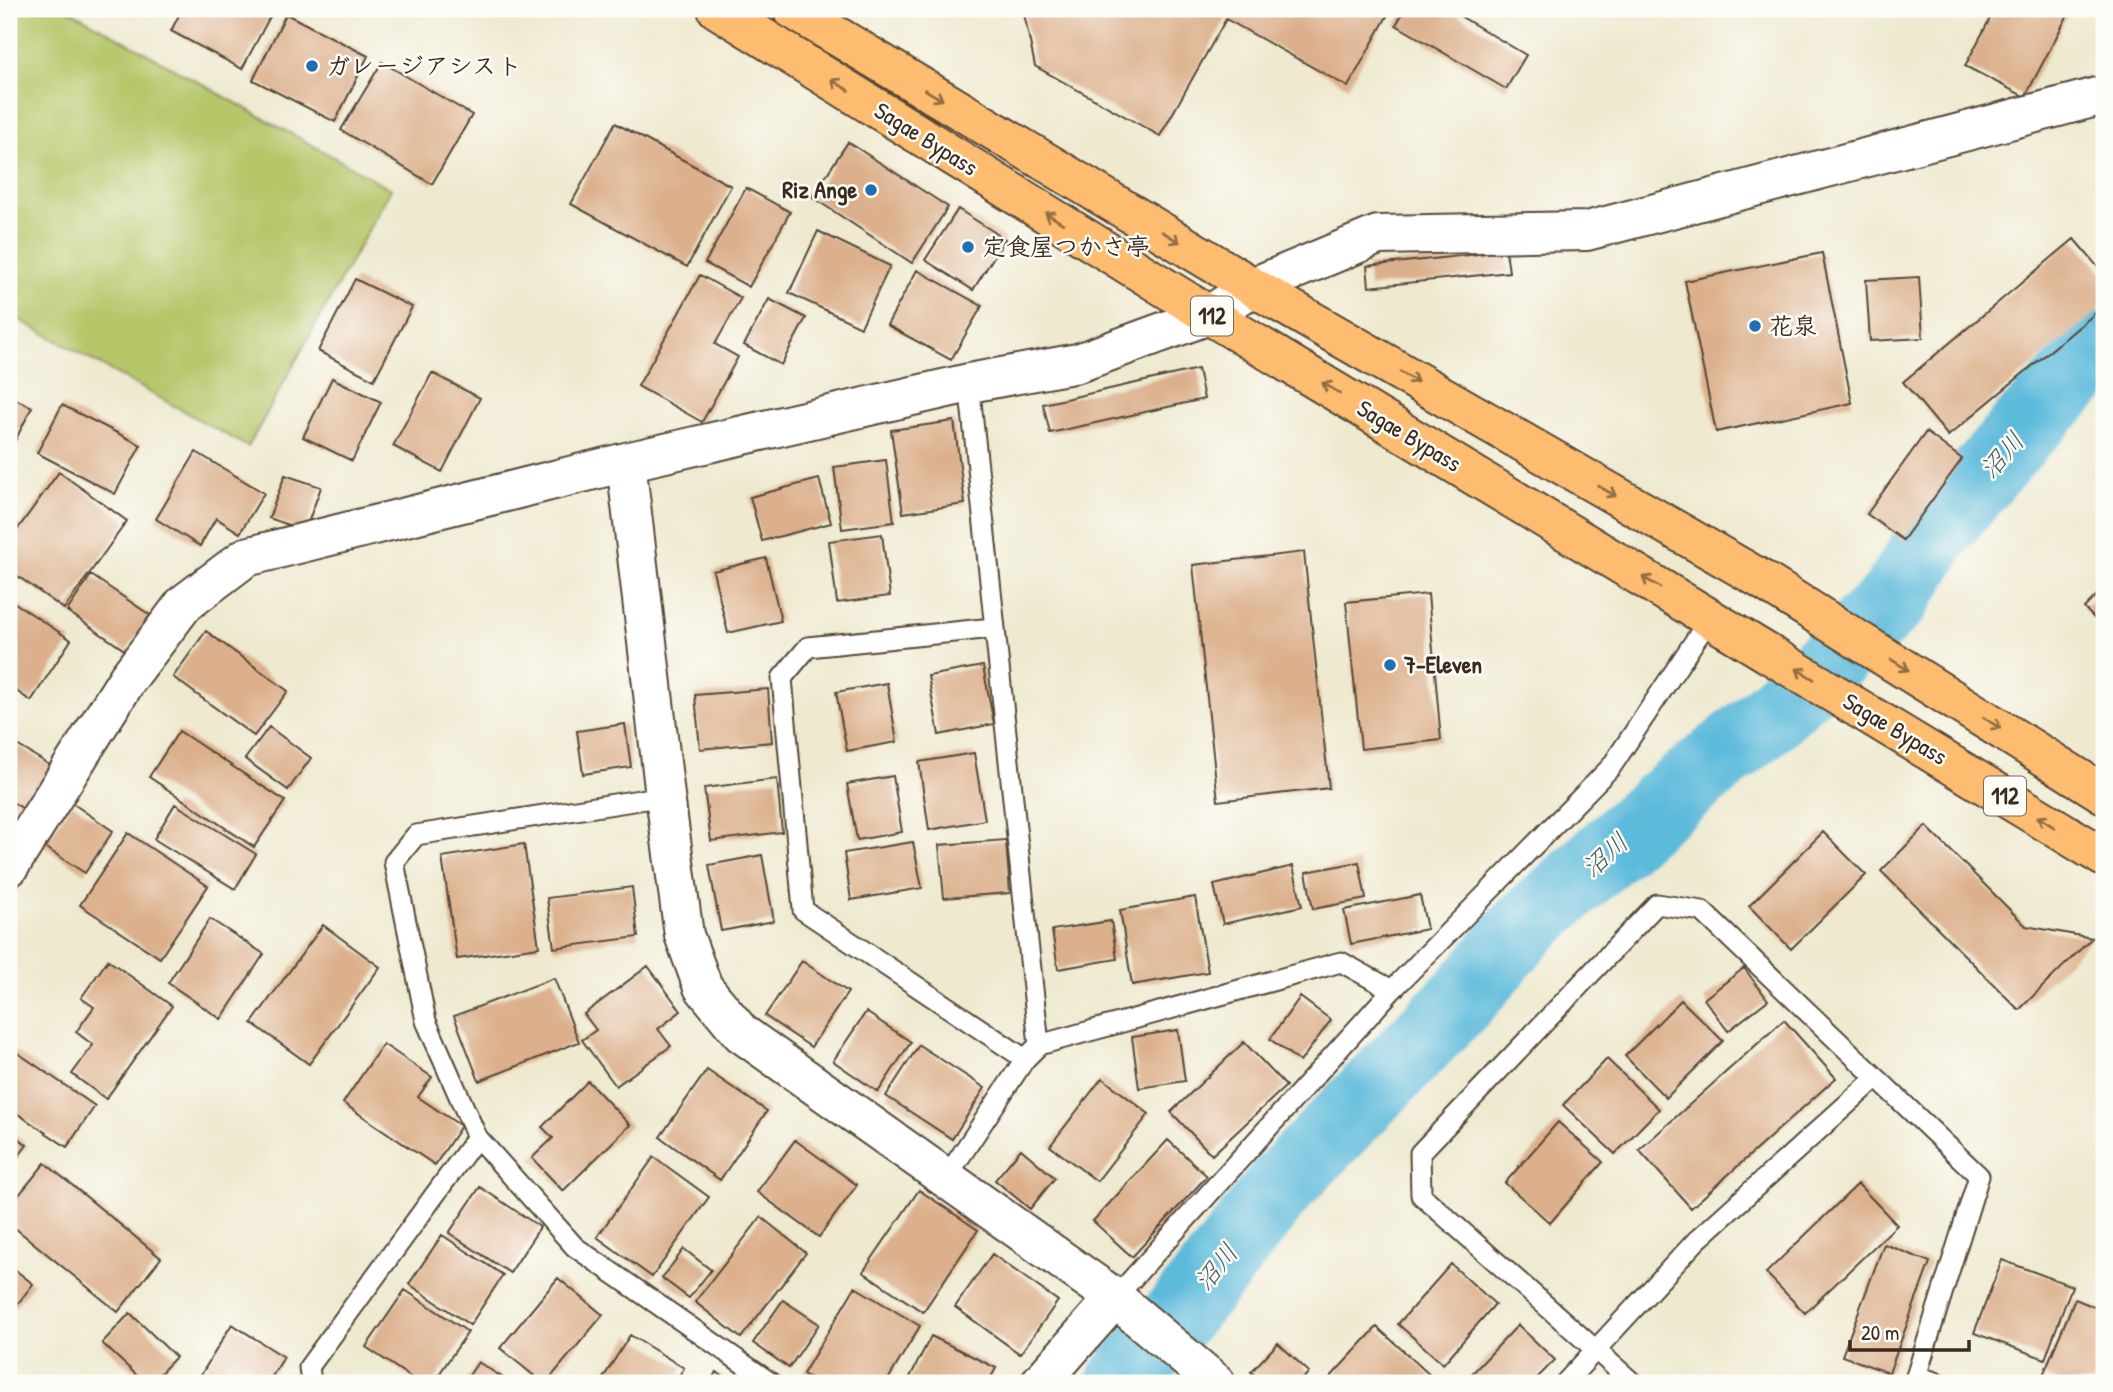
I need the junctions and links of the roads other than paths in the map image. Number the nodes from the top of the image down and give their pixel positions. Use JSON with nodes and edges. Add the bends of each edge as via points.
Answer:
{"nodes":[{"id":1,"x":717,"y":9,"type":"edge"},
{"id":2,"x":792,"y":9,"type":"edge"},
{"id":3,"x":2104,"y":94,"type":"edge"},
{"id":4,"x":1253,"y":287,"type":"junction"},
{"id":5,"x":1209,"y":315,"type":"junction"},
{"id":6,"x":969,"y":383,"type":"junction"},
{"id":7,"x":626,"y":462,"type":"junction"},
{"id":8,"x":1710,"y":618,"type":"junction"},
{"id":9,"x":993,"y":628,"type":"junction"},
{"id":10,"x":2104,"y":794,"type":"edge"},
{"id":11,"x":665,"y":796,"type":"junction"},
{"id":12,"x":2104,"y":857,"type":"edge"},
{"id":13,"x":9,"y":867,"type":"edge"},
{"id":14,"x":1392,"y":990,"type":"junction"},
{"id":15,"x":1039,"y":1045,"type":"junction"},
{"id":16,"x":1025,"y":1059,"type":"junction"},
{"id":17,"x":1876,"y":1077,"type":"junction"},
{"id":18,"x":477,"y":1137,"type":"junction"},
{"id":19,"x":946,"y":1178,"type":"junction"},
{"id":20,"x":1115,"y":1298,"type":"junction"},
{"id":21,"x":1595,"y":1350,"type":"junction"},
{"id":22,"x":1203,"y":1372,"type":"edge"},
{"id":23,"x":1915,"y":1380,"type":"edge"},
{"id":24,"x":311,"y":1383,"type":"edge"},
{"id":25,"x":771,"y":1383,"type":"edge"},
{"id":26,"x":1040,"y":1383,"type":"edge"},
{"id":27,"x":1565,"y":1383,"type":"edge"},
{"id":28,"x":1633,"y":1383,"type":"edge"},
{"id":29,"x":1938,"y":1383,"type":"edge"}],
"edges":[{"from":5,"to":1,"type":"highway","name":"Sagae Bypass","number":"112","one_way":true},
{"from":2,"to":4,"type":"highway","name":"Sagae Bypass","number":"112","one_way":true},
{"from":3,"to":4,"type":"street","via":[[1587,231],[1378,235]]},
{"from":4,"to":5,"type":"street"},
{"from":4,"to":10,"type":"highway","name":"Sagae Bypass","number":"112","one_way":true,"via":[[1759,578]]},
{"from":5,"to":6,"type":"street","via":[[1078,363]]},
{"from":8,"to":5,"type":"highway","name":"Sagae Bypass","number":"112","one_way":true},
{"from":6,"to":7,"type":"street"},
{"from":6,"to":9,"type":"lane"},
{"from":7,"to":11,"type":"street"},
{"from":7,"to":13,"type":"street","via":[[246,557],[184,604],[128,678]]},
{"from":12,"to":8,"type":"highway","name":"Sagae Bypass","number":"112","one_way":true},
{"from":8,"to":14,"type":"lane","via":[[1611,767]]},
{"from":9,"to":15,"type":"lane"},
{"from":9,"to":16,"type":"lane","via":[[808,647],[782,678],[803,911]]},
{"from":11,"to":18,"type":"lane","via":[[416,835],[394,862],[426,1021]]},
{"from":11,"to":19,"type":"street","via":[[684,935],[703,987],[741,1033]]},
{"from":14,"to":15,"type":"lane","via":[[1341,962]]},
{"from":14,"to":20,"type":"lane"},
{"from":15,"to":16,"type":"lane"},
{"from":16,"to":19,"type":"lane"},
{"from":17,"to":21,"type":"lane","via":[[1696,1241]]},
{"from":17,"to":21,"type":"lane","via":[[1702,911],[1657,904],[1420,1153],[1421,1195]]},
{"from":17,"to":23,"type":"lane","via":[[1979,1176]]},
{"from":18,"to":24,"type":"lane","via":[[309,1367]]},
{"from":18,"to":25,"type":"lane","via":[[575,1247]]},
{"from":19,"to":20,"type":"street"},
{"from":20,"to":22,"type":"street"},
{"from":20,"to":26,"type":"street"},
{"from":21,"to":27,"type":"lane"},
{"from":21,"to":28,"type":"lane"},
{"from":23,"to":29,"type":"lane"}]}
